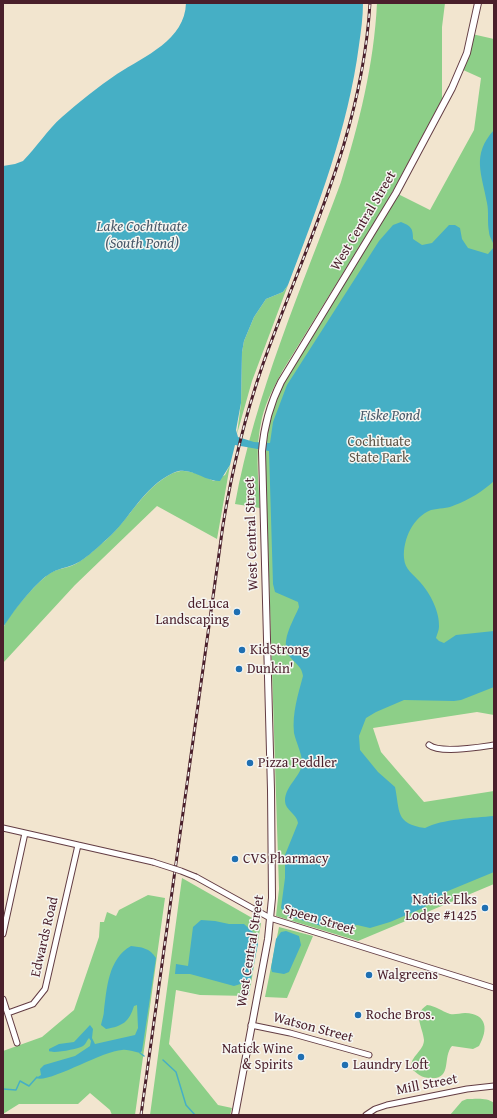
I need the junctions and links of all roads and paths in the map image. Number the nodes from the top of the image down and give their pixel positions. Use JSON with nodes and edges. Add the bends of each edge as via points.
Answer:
{"nodes":[{"id":1,"x":478,"y":3,"type":"edge"},
{"id":2,"x":430,"y":744,"type":"dead end"},
{"id":3,"x":494,"y":745,"type":"edge"},
{"id":4,"x":3,"y":828,"type":"edge"},
{"id":5,"x":26,"y":833,"type":"junction"},
{"id":6,"x":78,"y":845,"type":"junction"},
{"id":7,"x":270,"y":918,"type":"junction"},
{"id":8,"x":3,"y":934,"type":"edge"},
{"id":9,"x":494,"y":988,"type":"edge"},
{"id":10,"x":3,"y":999,"type":"edge"},
{"id":11,"x":8,"y":1013,"type":"junction"},
{"id":12,"x":251,"y":1024,"type":"junction"},
{"id":13,"x":17,"y":1043,"type":"dead end"},
{"id":14,"x":369,"y":1055,"type":"dead end"},
{"id":15,"x":494,"y":1086,"type":"edge"},
{"id":16,"x":236,"y":1115,"type":"edge"},
{"id":17,"x":366,"y":1115,"type":"edge"}],
"edges":[{"from":1,"to":7,"type":"main road","name":"West Central Street","via":[[467,53],[452,88],[396,193],[281,382],[270,408],[262,451],[271,790]]},
{"from":2,"to":3,"type":"street","via":[[433,748],[446,749]]},
{"from":4,"to":5,"type":"street","name":"Speen Street"},
{"from":5,"to":6,"type":"street","name":"Speen Street"},
{"from":5,"to":8,"type":"street"},
{"from":6,"to":7,"type":"street","name":"Speen Street","bridge":true,"via":[[181,870]]},
{"from":6,"to":11,"type":"street","name":"Edwards Road","via":[[45,990],[33,1004]]},
{"from":7,"to":9,"type":"street","name":"Speen Street"},
{"from":7,"to":12,"type":"main road","name":"West Central Street"},
{"from":10,"to":11,"type":"street"},
{"from":11,"to":13,"type":"street"},
{"from":12,"to":14,"type":"street","name":"Watson Street"},
{"from":12,"to":16,"type":"main road","name":"West Central Street"},
{"from":15,"to":17,"type":"street","name":"Mill Street","via":[[387,1105]]}]}
